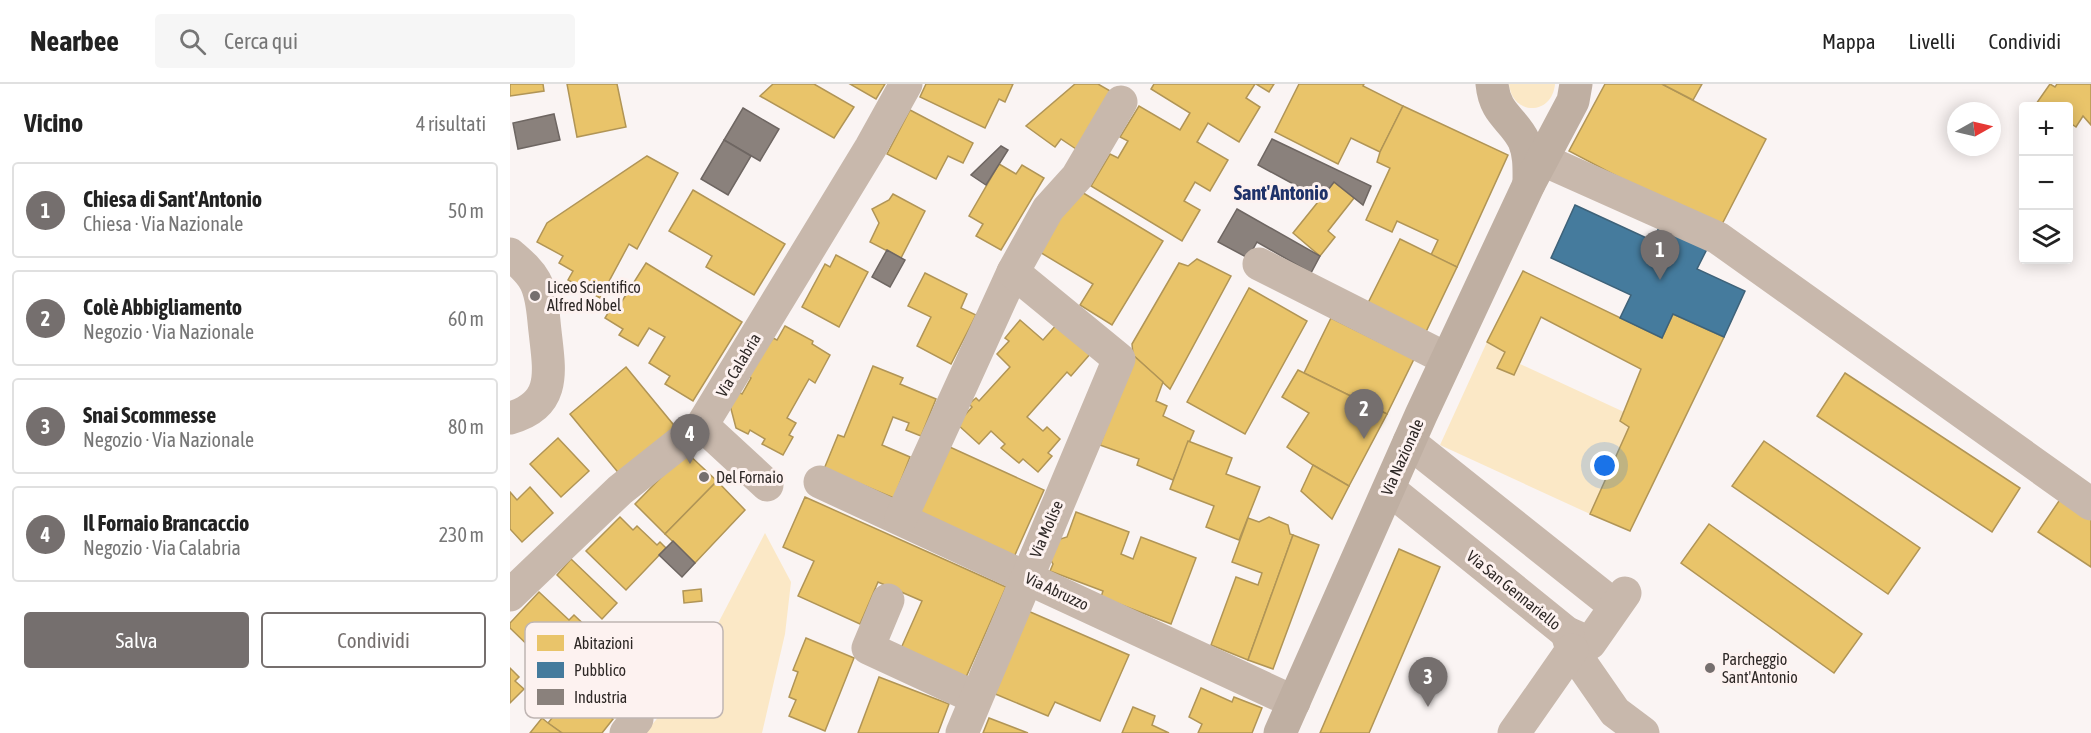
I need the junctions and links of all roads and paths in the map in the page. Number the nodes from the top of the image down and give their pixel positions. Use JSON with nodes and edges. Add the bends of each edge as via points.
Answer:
{"nodes":[{"id":1,"x":906,"y":84,"type":"edge"},
{"id":2,"x":1573,"y":92,"type":"edge"},
{"id":3,"x":1493,"y":96,"type":"edge"},
{"id":4,"x":1121,"y":102,"type":"dead end"},
{"id":5,"x":1535,"y":171,"type":"junction"},
{"id":6,"x":510,"y":254,"type":"edge"},
{"id":7,"x":1259,"y":264,"type":"dead end"},
{"id":8,"x":1013,"y":272,"type":"junction"},
{"id":9,"x":1447,"y":359,"type":"junction"},
{"id":10,"x":510,"y":418,"type":"edge"},
{"id":11,"x":702,"y":425,"type":"junction"},
{"id":12,"x":1409,"y":442,"type":"junction"},
{"id":13,"x":820,"y":482,"type":"dead end"},
{"id":14,"x":767,"y":485,"type":"dead end"},
{"id":15,"x":1389,"y":489,"type":"junction"},
{"id":16,"x":2091,"y":504,"type":"edge"},
{"id":17,"x":901,"y":518,"type":"junction"},
{"id":18,"x":1026,"y":576,"type":"junction"},
{"id":19,"x":510,"y":595,"type":"edge"},
{"id":20,"x":888,"y":600,"type":"dead end"},
{"id":21,"x":1576,"y":642,"type":"junction"},
{"id":22,"x":976,"y":699,"type":"junction"},
{"id":23,"x":1294,"y":702,"type":"junction"},
{"id":24,"x":962,"y":733,"type":"edge"},
{"id":25,"x":1280,"y":733,"type":"edge"},
{"id":26,"x":1514,"y":733,"type":"edge"},
{"id":27,"x":1643,"y":733,"type":"edge"}],
"edges":[{"from":1,"to":11,"type":"street","name":"Via Calabria"},
{"from":2,"to":3,"type":"main road","name":"Via Nazionale","via":[[1556,121],[1544,127],[1524,126]]},
{"from":2,"to":5,"type":"main road","name":"Via Nazionale"},
{"from":3,"to":5,"type":"main road","name":"Via Nazionale","via":[[1524,141]]},
{"from":4,"to":8,"type":"street","via":[[1077,177],[1048,209]]},
{"from":5,"to":9,"type":"main road","name":"Via Nazionale"},
{"from":5,"to":16,"type":"street","via":[[1718,238]]},
{"from":6,"to":10,"type":"street","via":[[536,282],[549,373],[546,390],[535,406]]},
{"from":7,"to":9,"type":"street"},
{"from":8,"to":17,"type":"street"},
{"from":8,"to":18,"type":"street","name":"Via Molise","via":[[1119,359]]},
{"from":9,"to":12,"type":"main road","name":"Via Nazionale"},
{"from":11,"to":14,"type":"street"},
{"from":11,"to":19,"type":"street","name":"Via Calabria","via":[[620,490]]},
{"from":12,"to":15,"type":"main road","name":"Via Nazionale"},
{"from":12,"to":21,"type":"street","via":[[1620,599]]},
{"from":13,"to":17,"type":"street","name":"Via Abruzzo"},
{"from":15,"to":21,"type":"street","name":"Via San Gennariello"},
{"from":15,"to":23,"type":"main road","name":"Via Nazionale"},
{"from":17,"to":18,"type":"street","name":"Via Abruzzo"},
{"from":18,"to":22,"type":"street","name":"Via Molise"},
{"from":18,"to":23,"type":"street","name":"Via Abruzzo"},
{"from":20,"to":22,"type":"street","via":[[868,648]]},
{"from":21,"to":26,"type":"street"},
{"from":21,"to":27,"type":"street","name":"Via San Gennariello","via":[[1615,712]]},
{"from":22,"to":24,"type":"street","name":"Via Molise"},
{"from":23,"to":25,"type":"main road","name":"Via Nazionale"}]}
